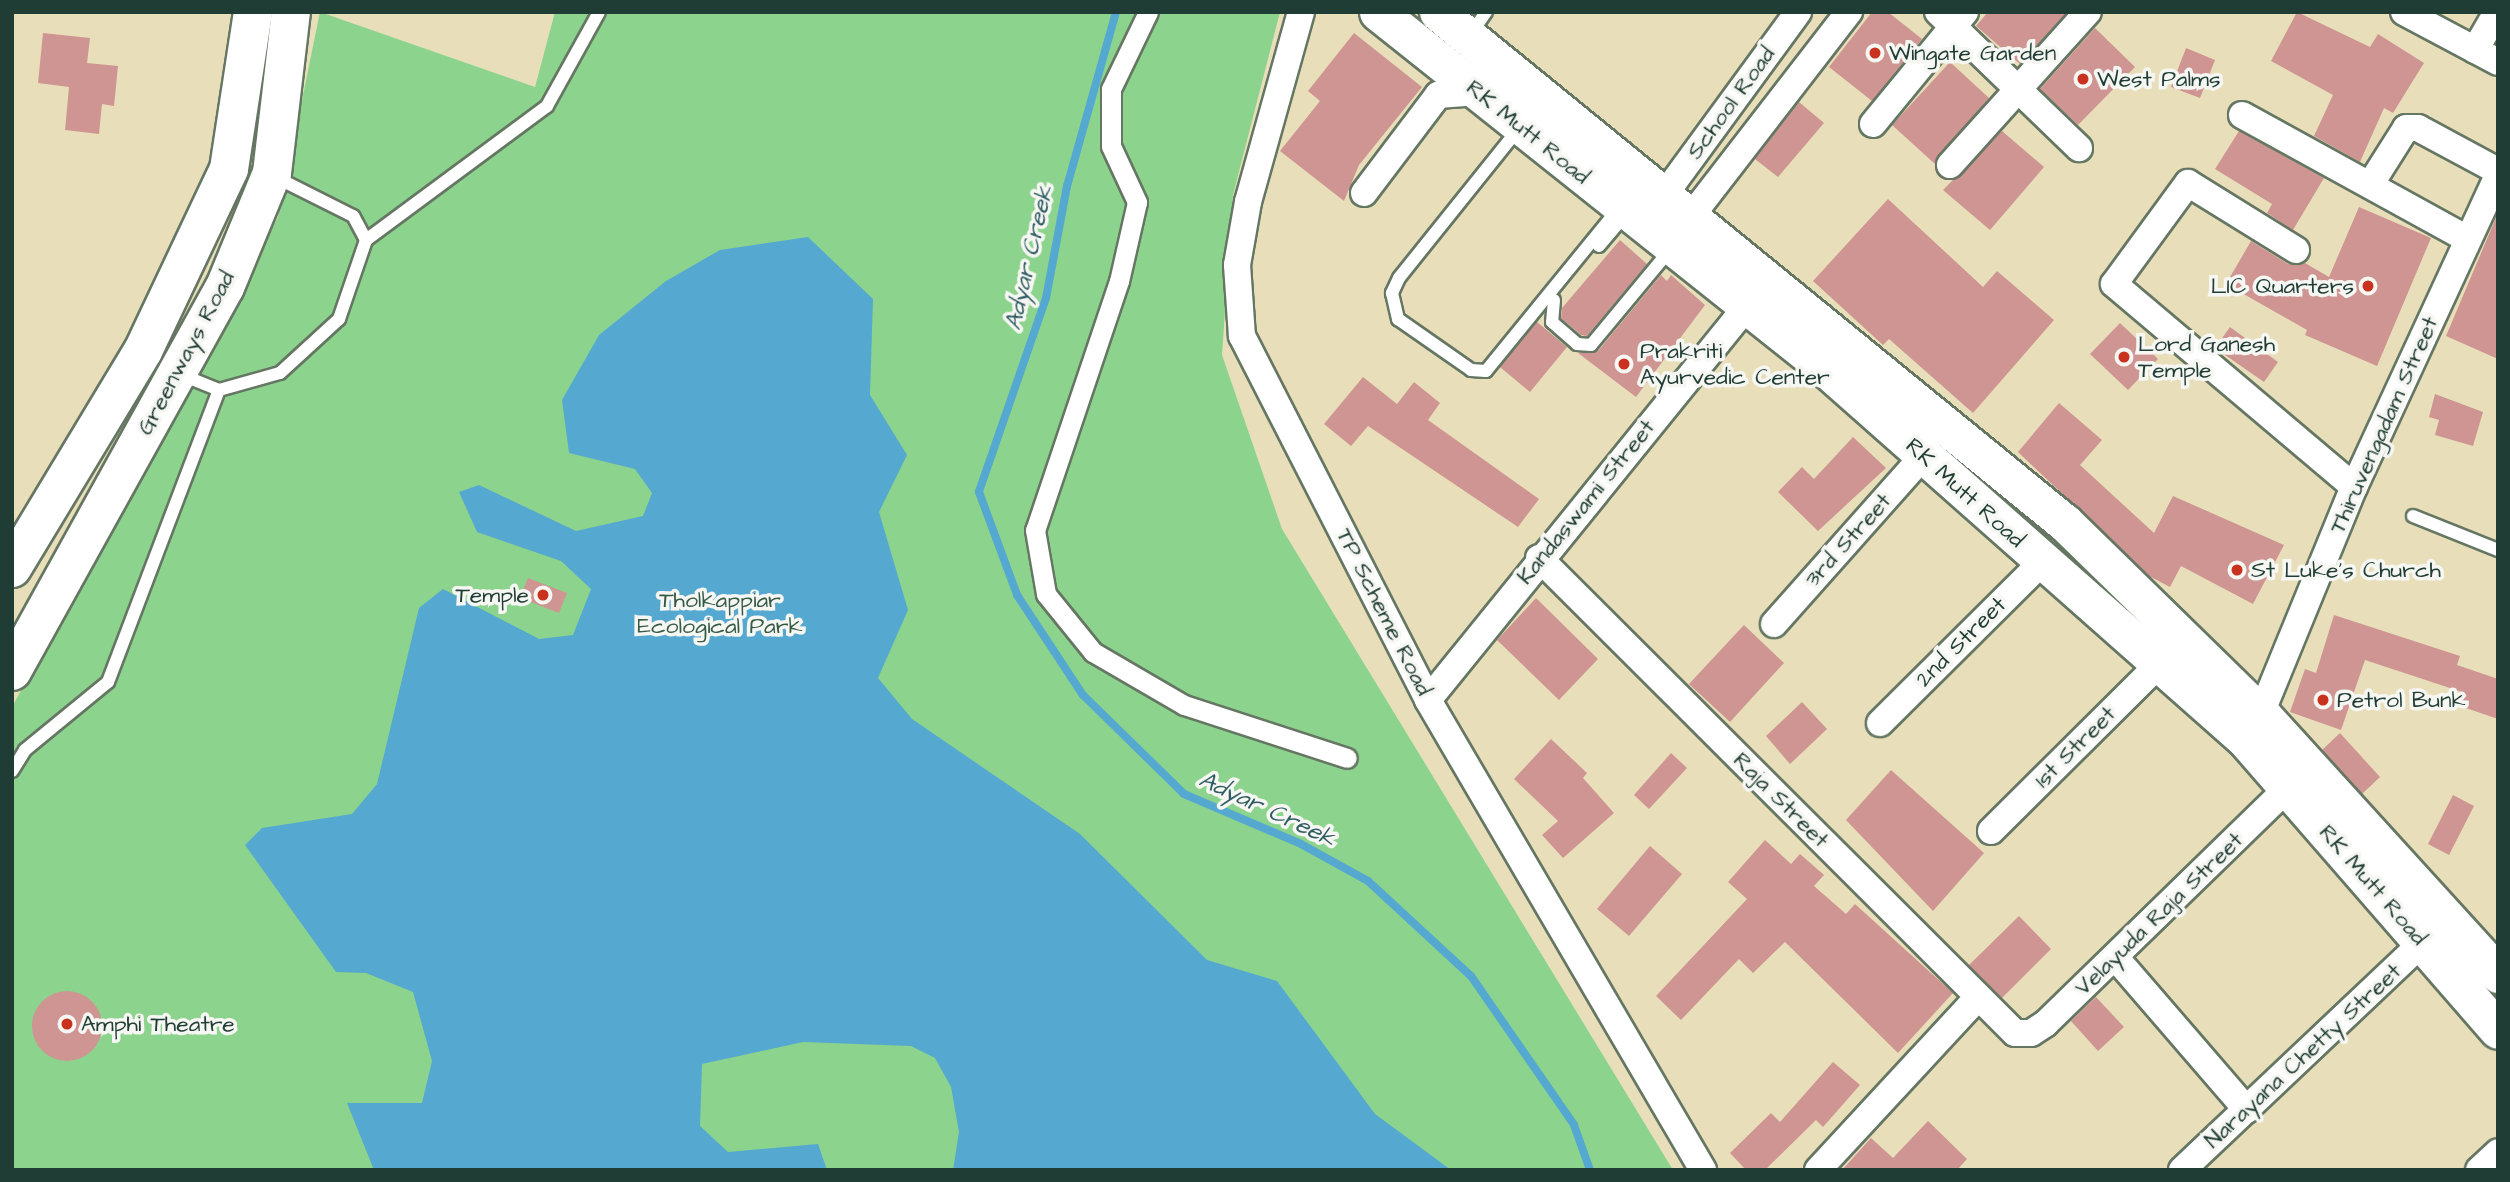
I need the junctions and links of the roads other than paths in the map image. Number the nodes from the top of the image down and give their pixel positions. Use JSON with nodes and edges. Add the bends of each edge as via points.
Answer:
{"nodes":[{"id":1,"x":253,"y":12,"type":"edge"},
{"id":2,"x":291,"y":12,"type":"edge"},
{"id":3,"x":599,"y":12,"type":"edge"},
{"id":4,"x":1148,"y":12,"type":"edge"},
{"id":5,"x":1301,"y":12,"type":"edge"},
{"id":6,"x":1378,"y":12,"type":"edge"},
{"id":7,"x":1438,"y":12,"type":"edge"},
{"id":8,"x":1798,"y":12,"type":"edge"},
{"id":9,"x":1849,"y":12,"type":"edge"},
{"id":10,"x":2088,"y":12,"type":"edge"},
{"id":11,"x":2403,"y":12,"type":"edge"},
{"id":12,"x":2497,"y":12,"type":"edge"},
{"id":13,"x":1952,"y":17,"type":"edge"},
{"id":14,"x":1478,"y":24,"type":"edge"},
{"id":15,"x":2486,"y":56,"type":"edge"},
{"id":16,"x":2018,"y":88,"type":"junction"},
{"id":17,"x":1478,"y":92,"type":"junction"},
{"id":18,"x":2242,"y":115,"type":"dead end"},
{"id":19,"x":1874,"y":124,"type":"dead end"},
{"id":20,"x":1521,"y":126,"type":"junction"},
{"id":21,"x":2079,"y":148,"type":"dead end"},
{"id":22,"x":1950,"y":164,"type":"dead end"},
{"id":23,"x":272,"y":173,"type":"junction"},
{"id":24,"x":2498,"y":173,"type":"edge"},
{"id":25,"x":2370,"y":186,"type":"junction"},
{"id":26,"x":1364,"y":193,"type":"dead end"},
{"id":27,"x":1679,"y":204,"type":"junction"},
{"id":28,"x":1631,"y":214,"type":"junction"},
{"id":29,"x":2468,"y":239,"type":"junction"},
{"id":30,"x":366,"y":240,"type":"junction"},
{"id":31,"x":1672,"y":247,"type":"junction"},
{"id":32,"x":2296,"y":250,"type":"dead end"},
{"id":33,"x":1747,"y":306,"type":"junction"},
{"id":34,"x":177,"y":372,"type":"junction"},
{"id":35,"x":219,"y":390,"type":"junction"},
{"id":36,"x":1923,"y":456,"type":"junction"},
{"id":37,"x":2354,"y":486,"type":"junction"},
{"id":38,"x":2413,"y":516,"type":"dead end"},
{"id":39,"x":2498,"y":550,"type":"edge"},
{"id":40,"x":1539,"y":558,"type":"junction"},
{"id":41,"x":2042,"y":562,"type":"junction"},
{"id":42,"x":12,"y":568,"type":"edge"},
{"id":43,"x":1774,"y":624,"type":"dead end"},
{"id":44,"x":2159,"y":664,"type":"junction"},
{"id":45,"x":12,"y":671,"type":"edge"},
{"id":46,"x":1428,"y":700,"type":"junction"},
{"id":47,"x":1880,"y":723,"type":"dead end"},
{"id":48,"x":2254,"y":728,"type":"junction"},
{"id":49,"x":1348,"y":758,"type":"dead end"},
{"id":50,"x":12,"y":771,"type":"edge"},
{"id":51,"x":2288,"y":788,"type":"junction"},
{"id":52,"x":1991,"y":831,"type":"dead end"},
{"id":53,"x":2423,"y":942,"type":"junction"},
{"id":54,"x":2115,"y":957,"type":"junction"},
{"id":55,"x":2498,"y":974,"type":"edge"},
{"id":56,"x":1978,"y":997,"type":"junction"},
{"id":57,"x":2498,"y":1030,"type":"edge"},
{"id":58,"x":2026,"y":1035,"type":"joint"},
{"id":59,"x":2247,"y":1110,"type":"junction"},
{"id":60,"x":2498,"y":1152,"type":"edge"},
{"id":61,"x":1703,"y":1170,"type":"edge"},
{"id":62,"x":1818,"y":1170,"type":"edge"},
{"id":63,"x":2182,"y":1170,"type":"edge"},
{"id":64,"x":2479,"y":1170,"type":"edge"}],
"edges":[{"from":1,"to":42,"type":"main road","name":"Greenways Road","via":[[229,169],[143,351]]},
{"from":2,"to":23,"type":"main road","name":"Greenways Road"},
{"from":3,"to":30,"type":"lane","via":[[547,106]]},
{"from":4,"to":49,"type":"street","via":[[1111,89],[1111,146],[1137,202],[1119,281],[1035,530],[1046,594],[1093,652],[1184,705]]},
{"from":5,"to":46,"type":"street","name":"TP Scheme Road","via":[[1248,202],[1237,265],[1242,335]]},
{"from":6,"to":17,"type":"main road","name":"RK Mutt Road"},
{"from":7,"to":14,"type":"main road","name":"RK Mutt Road"},
{"from":8,"to":27,"type":"street","name":"School Road"},
{"from":9,"to":27,"type":"street"},
{"from":10,"to":16,"type":"street"},
{"from":11,"to":15,"type":"street"},
{"from":12,"to":15,"type":"street"},
{"from":13,"to":16,"type":"street"},
{"from":13,"to":19,"type":"street"},
{"from":14,"to":27,"type":"main road","name":"RK Mutt Road"},
{"from":16,"to":21,"type":"street"},
{"from":16,"to":22,"type":"street"},
{"from":17,"to":20,"type":"main road","name":"RK Mutt Road"},
{"from":17,"to":26,"type":"street","via":[[1438,95]]},
{"from":18,"to":25,"type":"street"},
{"from":20,"to":28,"type":"main road","name":"RK Mutt Road"},
{"from":20,"to":28,"type":"lane","via":[[1399,278],[1392,293],[1398,318],[1471,370],[1486,371]]},
{"from":23,"to":30,"type":"lane","via":[[284,186],[354,216]]},
{"from":23,"to":34,"type":"main road","name":"Greenways Road","via":[[225,287]]},
{"from":24,"to":25,"type":"street","via":[[2418,128],[2406,128]]},
{"from":24,"to":29,"type":"street","name":"Thiruvengadam Street"},
{"from":25,"to":29,"type":"street"},
{"from":27,"to":28,"type":"street"},
{"from":27,"to":48,"type":"main road","name":"RK Mutt Road","via":[[2065,523]]},
{"from":28,"to":31,"type":"main road","name":"RK Mutt Road"},
{"from":28,"to":31,"type":"lane","via":[[1550,307],[1549,318],[1573,341],[1591,345]]},
{"from":29,"to":37,"type":"street","name":"Thiruvengadam Street"},
{"from":30,"to":35,"type":"lane","via":[[340,319],[280,373]]},
{"from":31,"to":33,"type":"main road","name":"RK Mutt Road"},
{"from":32,"to":37,"type":"street","via":[[2188,183],[2114,284]]},
{"from":33,"to":36,"type":"main road","name":"RK Mutt Road"},
{"from":33,"to":40,"type":"street","name":"Kandaswami Street"},
{"from":34,"to":35,"type":"lane"},
{"from":34,"to":45,"type":"main road","name":"Greenways Road"},
{"from":35,"to":50,"type":"lane","via":[[107,682],[25,750]]},
{"from":36,"to":41,"type":"main road","name":"RK Mutt Road"},
{"from":36,"to":43,"type":"street","name":"3rd Street"},
{"from":37,"to":48,"type":"street","name":"Thiruvengadam Street"},
{"from":38,"to":39,"type":"lane"},
{"from":40,"to":46,"type":"street","name":"Kandaswami Street"},
{"from":40,"to":56,"type":"street","name":"Raja Street"},
{"from":41,"to":44,"type":"main road","name":"RK Mutt Road"},
{"from":41,"to":47,"type":"street","name":"2nd Street"},
{"from":44,"to":48,"type":"main road","name":"RK Mutt Road"},
{"from":44,"to":52,"type":"street","name":"1st Street"},
{"from":46,"to":61,"type":"street","name":"TP Scheme Road"},
{"from":48,"to":51,"type":"main road","name":"RK Mutt Road"},
{"from":48,"to":55,"type":"main road","name":"RK Mutt Road"},
{"from":51,"to":53,"type":"main road","name":"RK Mutt Road"},
{"from":51,"to":54,"type":"street","name":"Velayuda Raja Street"},
{"from":53,"to":57,"type":"main road","name":"RK Mutt Road"},
{"from":53,"to":59,"type":"street","name":"Narayana Chetty Street"},
{"from":54,"to":58,"type":"street","name":"Velayuda Raja Street"},
{"from":54,"to":59,"type":"street"},
{"from":56,"to":58,"type":"street","name":"Raja Street","via":[[2010,1029]]},
{"from":56,"to":62,"type":"street"},
{"from":59,"to":63,"type":"street","name":"Narayana Chetty Street"},
{"from":60,"to":64,"type":"street"}]}
